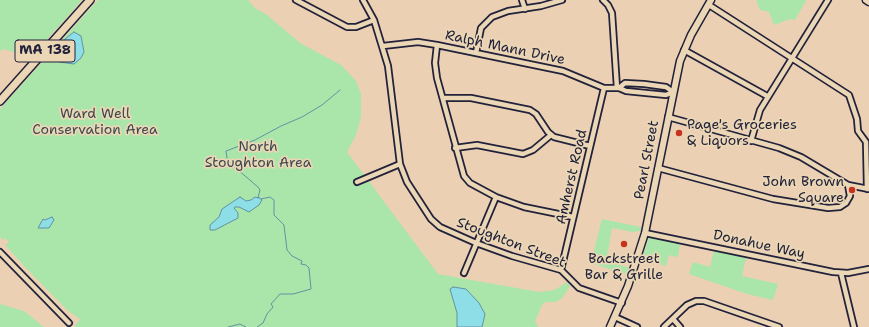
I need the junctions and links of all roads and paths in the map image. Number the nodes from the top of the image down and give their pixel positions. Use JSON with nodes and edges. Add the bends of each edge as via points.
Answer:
{"nodes":[{"id":1,"x":90,"y":0,"type":"edge"},
{"id":2,"x":296,"y":0,"type":"edge"},
{"id":3,"x":365,"y":0,"type":"edge"},
{"id":4,"x":522,"y":0,"type":"edge"},
{"id":5,"x":562,"y":0,"type":"edge"},
{"id":6,"x":603,"y":0,"type":"edge"},
{"id":7,"x":828,"y":0,"type":"edge"},
{"id":8,"x":866,"y":0,"type":"edge"},
{"id":9,"x":710,"y":2,"type":"edge"},
{"id":10,"x":869,"y":2,"type":"edge"},
{"id":11,"x":525,"y":8,"type":"junction"},
{"id":12,"x":374,"y":20,"type":"junction"},
{"id":13,"x":437,"y":45,"type":"junction"},
{"id":14,"x":383,"y":46,"type":"junction"},
{"id":15,"x":684,"y":50,"type":"junction"},
{"id":16,"x":476,"y":53,"type":"junction"},
{"id":17,"x":792,"y":59,"type":"junction"},
{"id":18,"x":604,"y":88,"type":"junction"},
{"id":19,"x":618,"y":88,"type":"junction"},
{"id":20,"x":673,"y":92,"type":"junction"},
{"id":21,"x":768,"y":96,"type":"junction"},
{"id":22,"x":443,"y":98,"type":"junction"},
{"id":23,"x":0,"y":101,"type":"edge"},
{"id":24,"x":668,"y":117,"type":"junction"},
{"id":25,"x":551,"y":135,"type":"junction"},
{"id":26,"x":751,"y":140,"type":"junction"},
{"id":27,"x":590,"y":146,"type":"junction"},
{"id":28,"x":455,"y":148,"type":"junction"},
{"id":29,"x":400,"y":164,"type":"junction"},
{"id":30,"x":658,"y":168,"type":"junction"},
{"id":31,"x":357,"y":182,"type":"dead end"},
{"id":32,"x":848,"y":185,"type":"junction"},
{"id":33,"x":857,"y":188,"type":"junction"},
{"id":34,"x":868,"y":189,"type":"edge"},
{"id":35,"x":850,"y":196,"type":"junction"},
{"id":36,"x":496,"y":197,"type":"junction"},
{"id":37,"x":573,"y":217,"type":"junction"},
{"id":38,"x":645,"y":232,"type":"junction"},
{"id":39,"x":476,"y":242,"type":"junction"},
{"id":40,"x":0,"y":252,"type":"edge"},
{"id":41,"x":869,"y":269,"type":"edge"},
{"id":42,"x":561,"y":270,"type":"junction"},
{"id":43,"x":464,"y":273,"type":"dead end"},
{"id":44,"x":841,"y":273,"type":"junction"},
{"id":45,"x":622,"y":303,"type":"junction"},
{"id":46,"x":615,"y":317,"type":"junction"},
{"id":47,"x":672,"y":319,"type":"junction"},
{"id":48,"x":68,"y":322,"type":"dead end"},
{"id":49,"x":610,"y":327,"type":"edge"},
{"id":50,"x":637,"y":327,"type":"edge"},
{"id":51,"x":664,"y":327,"type":"edge"},
{"id":52,"x":680,"y":327,"type":"edge"},
{"id":53,"x":779,"y":327,"type":"edge"},
{"id":54,"x":854,"y":327,"type":"edge"}],
"edges":[{"from":1,"to":23,"type":"main road","number":"MA 138"},
{"from":2,"to":12,"type":"street","via":[[347,27],[356,28]]},
{"from":3,"to":12,"type":"street","name":"Stoughton Street"},
{"from":4,"to":11,"type":"street"},
{"from":5,"to":11,"type":"street"},
{"from":6,"to":19,"type":"street","via":[[612,12]]},
{"from":7,"to":17,"type":"street"},
{"from":8,"to":10,"type":"main road"},
{"from":9,"to":15,"type":"main road","name":"Pearl Street"},
{"from":9,"to":17,"type":"street"},
{"from":11,"to":16,"type":"street","via":[[498,14],[484,23]]},
{"from":12,"to":14,"type":"street","name":"Stoughton Street"},
{"from":13,"to":14,"type":"street","name":"Ralph Mann Drive","via":[[418,42]]},
{"from":13,"to":16,"type":"street","name":"Ralph Mann Drive"},
{"from":13,"to":22,"type":"street","via":[[436,70]]},
{"from":14,"to":29,"type":"street","name":"Stoughton Street","via":[[392,90]]},
{"from":15,"to":20,"type":"main road","name":"Pearl Street"},
{"from":15,"to":21,"type":"street"},
{"from":16,"to":18,"type":"street","name":"Ralph Mann Drive","via":[[563,71]]},
{"from":17,"to":21,"type":"street"},
{"from":17,"to":34,"type":"street","via":[[851,97],[858,131],[866,142]]},
{"from":18,"to":19,"type":"street","name":"Ralph Mann Drive"},
{"from":18,"to":27,"type":"street","name":"Amherst Road"},
{"from":19,"to":20,"type":"street","name":"Ralph Mann Drive","via":[[666,95]]},
{"from":19,"to":20,"type":"street","name":"Ralph Mann Drive","via":[[625,83],[644,84],[666,87]]},
{"from":20,"to":24,"type":"main road","name":"Pearl Street"},
{"from":21,"to":26,"type":"street","via":[[760,110]]},
{"from":22,"to":25,"type":"street","via":[[471,98],[530,110]]},
{"from":22,"to":28,"type":"street"},
{"from":24,"to":26,"type":"street"},
{"from":24,"to":30,"type":"main road","name":"Pearl Street"},
{"from":25,"to":27,"type":"street"},
{"from":25,"to":28,"type":"street","via":[[533,150],[523,154],[477,145]]},
{"from":26,"to":32,"type":"street","via":[[801,157]]},
{"from":27,"to":37,"type":"street","name":"Amherst Road"},
{"from":28,"to":36,"type":"street","via":[[464,176],[470,183]]},
{"from":29,"to":31,"type":"street"},
{"from":29,"to":39,"type":"street","name":"Stoughton Street","via":[[407,182],[435,224]]},
{"from":30,"to":35,"type":"street","via":[[774,199],[822,208],[840,208],[846,204]]},
{"from":30,"to":38,"type":"main road","name":"Pearl Street"},
{"from":32,"to":33,"type":"street"},
{"from":32,"to":35,"type":"street"},
{"from":33,"to":34,"type":"street"},
{"from":33,"to":35,"type":"street"},
{"from":36,"to":37,"type":"street","via":[[524,207]]},
{"from":36,"to":39,"type":"street"},
{"from":37,"to":42,"type":"street","name":"Amherst Road"},
{"from":38,"to":44,"type":"street","name":"Donahue Way"},
{"from":38,"to":45,"type":"main road","name":"Pearl Street"},
{"from":39,"to":42,"type":"street","name":"Stoughton Street","via":[[512,256]]},
{"from":39,"to":43,"type":"street"},
{"from":40,"to":48,"type":"street"},
{"from":41,"to":44,"type":"street","name":"Donahue Way"},
{"from":42,"to":45,"type":"street","name":"Stoughton Street","via":[[579,288]]},
{"from":44,"to":54,"type":"street"},
{"from":45,"to":46,"type":"main road","name":"Pearl Street"},
{"from":46,"to":49,"type":"main road","name":"Pearl Street"},
{"from":46,"to":50,"type":"street"},
{"from":47,"to":51,"type":"street"},
{"from":47,"to":52,"type":"street"},
{"from":47,"to":53,"type":"street","via":[[686,305],[704,301]]}]}
